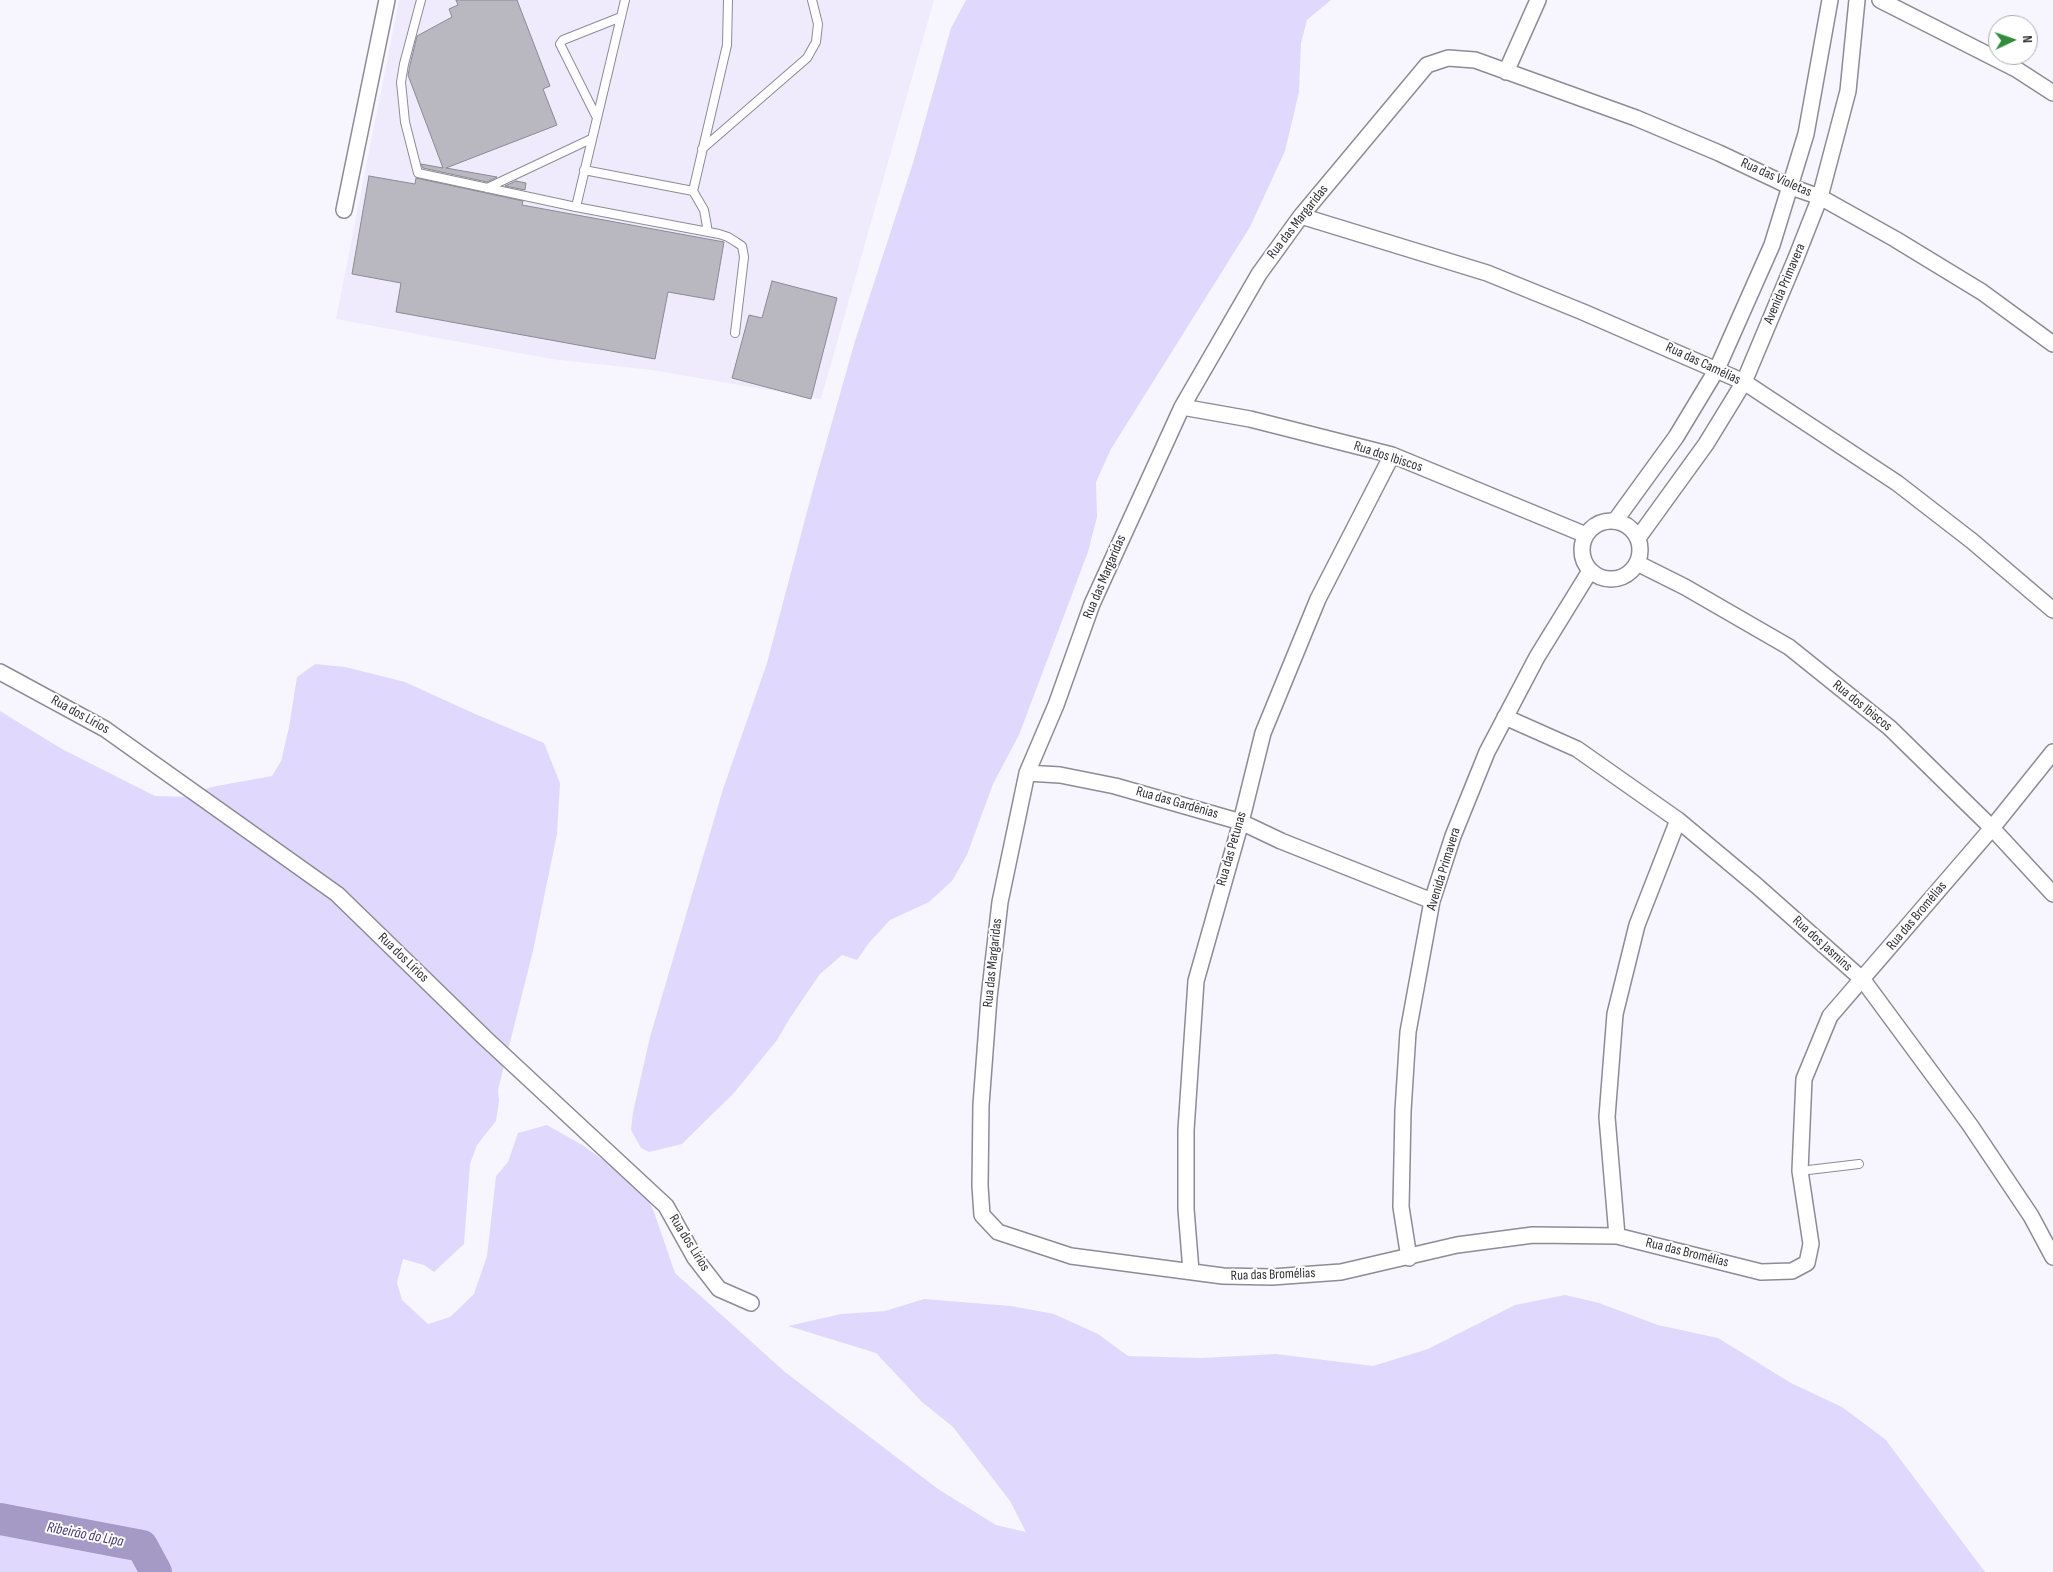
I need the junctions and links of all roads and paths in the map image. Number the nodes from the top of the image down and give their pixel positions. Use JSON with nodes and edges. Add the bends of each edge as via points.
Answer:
{"nodes":[{"id":1,"x":387,"y":0,"type":"edge"},
{"id":2,"x":420,"y":0,"type":"edge"},
{"id":3,"x":625,"y":0,"type":"edge"},
{"id":4,"x":728,"y":0,"type":"edge"},
{"id":5,"x":812,"y":0,"type":"edge"},
{"id":6,"x":1538,"y":0,"type":"edge"},
{"id":7,"x":1830,"y":0,"type":"edge"},
{"id":8,"x":1857,"y":0,"type":"edge"},
{"id":9,"x":1880,"y":0,"type":"edge"},
{"id":10,"x":620,"y":17,"type":"junction"},
{"id":11,"x":1475,"y":60,"type":"joint"},
{"id":12,"x":1506,"y":72,"type":"junction"},
{"id":13,"x":2053,"y":93,"type":"edge"},
{"id":14,"x":596,"y":116,"type":"junction"},
{"id":15,"x":591,"y":139,"type":"junction"},
{"id":16,"x":702,"y":149,"type":"junction"},
{"id":17,"x":584,"y":170,"type":"junction"},
{"id":18,"x":1790,"y":187,"type":"junction"},
{"id":19,"x":486,"y":188,"type":"junction"},
{"id":20,"x":692,"y":191,"type":"junction"},
{"id":21,"x":1820,"y":197,"type":"junction"},
{"id":22,"x":576,"y":207,"type":"junction"},
{"id":23,"x":344,"y":210,"type":"dead end"},
{"id":24,"x":1301,"y":216,"type":"junction"},
{"id":25,"x":708,"y":232,"type":"junction"},
{"id":26,"x":735,"y":333,"type":"dead end"},
{"id":27,"x":2053,"y":344,"type":"edge"},
{"id":28,"x":1717,"y":369,"type":"junction"},
{"id":29,"x":1744,"y":382,"type":"junction"},
{"id":30,"x":1182,"y":407,"type":"junction"},
{"id":31,"x":1392,"y":455,"type":"junction"},
{"id":32,"x":1615,"y":521,"type":"junction"},
{"id":33,"x":1586,"y":535,"type":"junction"},
{"id":34,"x":1638,"y":538,"type":"junction"},
{"id":35,"x":1637,"y":563,"type":"junction"},
{"id":36,"x":1590,"y":571,"type":"junction"},
{"id":37,"x":2053,"y":610,"type":"edge"},
{"id":38,"x":0,"y":672,"type":"edge"},
{"id":39,"x":1506,"y":717,"type":"junction"},
{"id":40,"x":2053,"y":752,"type":"edge"},
{"id":41,"x":1027,"y":772,"type":"junction"},
{"id":42,"x":1678,"y":820,"type":"junction"},
{"id":43,"x":1241,"y":822,"type":"junction"},
{"id":44,"x":1992,"y":828,"type":"junction"},
{"id":45,"x":2053,"y":894,"type":"edge"},
{"id":46,"x":1432,"y":901,"type":"junction"},
{"id":47,"x":1863,"y":980,"type":"junction"},
{"id":48,"x":1859,"y":1164,"type":"dead end"},
{"id":49,"x":1800,"y":1171,"type":"junction"},
{"id":50,"x":982,"y":1215,"type":"joint"},
{"id":51,"x":1617,"y":1236,"type":"junction"},
{"id":52,"x":2053,"y":1257,"type":"edge"},
{"id":53,"x":1409,"y":1258,"type":"junction"},
{"id":54,"x":1191,"y":1271,"type":"junction"},
{"id":55,"x":751,"y":1304,"type":"dead end"}],
"edges":[{"from":1,"to":23,"type":"street"},
{"from":2,"to":19,"type":"lane","via":[[401,82],[415,169],[420,174]]},
{"from":3,"to":10,"type":"lane"},
{"from":4,"to":16,"type":"lane","via":[[727,45]]},
{"from":5,"to":16,"type":"lane","via":[[818,24],[816,42],[807,58]]},
{"from":6,"to":12,"type":"street"},
{"from":7,"to":18,"type":"street","name":"Avenida Primavera","via":[[1806,134]]},
{"from":8,"to":21,"type":"street","name":"Avenida Primavera","via":[[1848,91]]},
{"from":9,"to":13,"type":"street","via":[[2016,69]]},
{"from":10,"to":14,"type":"lane"},
{"from":10,"to":14,"type":"lane","via":[[560,44]]},
{"from":11,"to":12,"type":"street","name":"Rua das Violetas"},
{"from":11,"to":24,"type":"street","name":"Rua das Margaridas","via":[[1448,58],[1427,65]]},
{"from":12,"to":18,"type":"street","name":"Rua das Violetas","via":[[1636,118]]},
{"from":14,"to":15,"type":"lane"},
{"from":15,"to":17,"type":"lane"},
{"from":15,"to":19,"type":"lane"},
{"from":16,"to":20,"type":"lane"},
{"from":17,"to":20,"type":"lane"},
{"from":17,"to":22,"type":"lane"},
{"from":18,"to":21,"type":"street","name":"Rua das Violetas"},
{"from":18,"to":28,"type":"street","name":"Avenida Primavera","via":[[1772,245]]},
{"from":19,"to":22,"type":"lane"},
{"from":20,"to":25,"type":"lane","via":[[704,210]]},
{"from":21,"to":27,"type":"street","name":"Rua das Violetas","via":[[1982,292]]},
{"from":21,"to":29,"type":"street","name":"Avenida Primavera"},
{"from":22,"to":25,"type":"lane"},
{"from":24,"to":28,"type":"street","name":"Rua das Camélias","via":[[1487,273]]},
{"from":24,"to":30,"type":"street","name":"Rua das Margaridas","via":[[1259,274]]},
{"from":25,"to":26,"type":"lane","via":[[728,237],[742,246],[744,257]]},
{"from":28,"to":29,"type":"street","name":"Rua das Camélias"},
{"from":28,"to":32,"type":"street","name":"Avenida Primavera","via":[[1676,437]]},
{"from":29,"to":34,"type":"street","name":"Avenida Primavera","via":[[1706,444]]},
{"from":29,"to":37,"type":"street","name":"Rua das Camélias","via":[[1897,483]]},
{"from":30,"to":31,"type":"street","name":"Rua dos Ibiscos","via":[[1250,419]]},
{"from":30,"to":41,"type":"street","name":"Rua das Margaridas","via":[[1092,604],[1056,705]]},
{"from":31,"to":33,"type":"street","name":"Rua dos Ibiscos"},
{"from":31,"to":43,"type":"street","name":"Rua das Petunas","via":[[1318,599],[1267,724]]},
{"from":32,"to":33,"type":"street","via":[[1600,523]]},
{"from":32,"to":34,"type":"street","via":[[1625,524]]},
{"from":33,"to":36,"type":"street","via":[[1582,556]]},
{"from":34,"to":35,"type":"street","via":[[1640,553]]},
{"from":35,"to":36,"type":"street","via":[[1629,573],[1615,579],[1606,579]]},
{"from":35,"to":44,"type":"street","name":"Rua dos Ibiscos","via":[[1686,587],[1789,647],[1890,728]]},
{"from":36,"to":39,"type":"street","name":"Avenida Primavera","via":[[1537,657]]},
{"from":38,"to":55,"type":"street","name":"Rua dos Lírios","via":[[105,728],[337,894],[485,1038],[666,1206],[695,1258],[719,1289]]},
{"from":39,"to":42,"type":"street","name":"Rua dos Jasmins","via":[[1577,749]]},
{"from":39,"to":46,"type":"street","name":"Avenida Primavera","via":[[1474,780]]},
{"from":40,"to":44,"type":"street","name":"Rua das Bromélias"},
{"from":41,"to":43,"type":"street","name":"Rua das Gardênias","via":[[1115,786]]},
{"from":41,"to":50,"type":"street","name":"Rua das Margaridas","via":[[1000,902],[989,998],[982,1105]]},
{"from":42,"to":47,"type":"street","name":"Rua dos Jasmins"},
{"from":42,"to":51,"type":"street","via":[[1637,925],[1615,1014],[1607,1117]]},
{"from":43,"to":46,"type":"street","name":"Rua das Gardênias"},
{"from":43,"to":54,"type":"street","name":"Rua das Petunas","via":[[1196,981],[1186,1130],[1186,1209]]},
{"from":44,"to":45,"type":"street","name":"Rua dos Ibiscos"},
{"from":44,"to":47,"type":"street","name":"Rua das Bromélias"},
{"from":46,"to":53,"type":"street","name":"Avenida Primavera","via":[[1407,1042],[1401,1207]]},
{"from":47,"to":49,"type":"street","name":"Rua das Bromélias","via":[[1830,1016],[1804,1079]]},
{"from":47,"to":52,"type":"street","name":"Rua dos Jasmins","via":[[1970,1125],[2031,1216]]},
{"from":48,"to":49,"type":"lane"},
{"from":49,"to":51,"type":"street","name":"Rua das Bromélias","via":[[1811,1244],[1807,1262],[1792,1271],[1761,1272]]},
{"from":50,"to":54,"type":"street","name":"Rua das Bromélias","via":[[998,1232],[1071,1256]]},
{"from":51,"to":53,"type":"street","name":"Rua das Bromélias","via":[[1533,1236],[1457,1246]]},
{"from":53,"to":54,"type":"street","name":"Rua das Bromélias","via":[[1341,1272],[1272,1277],[1223,1276]]}]}
